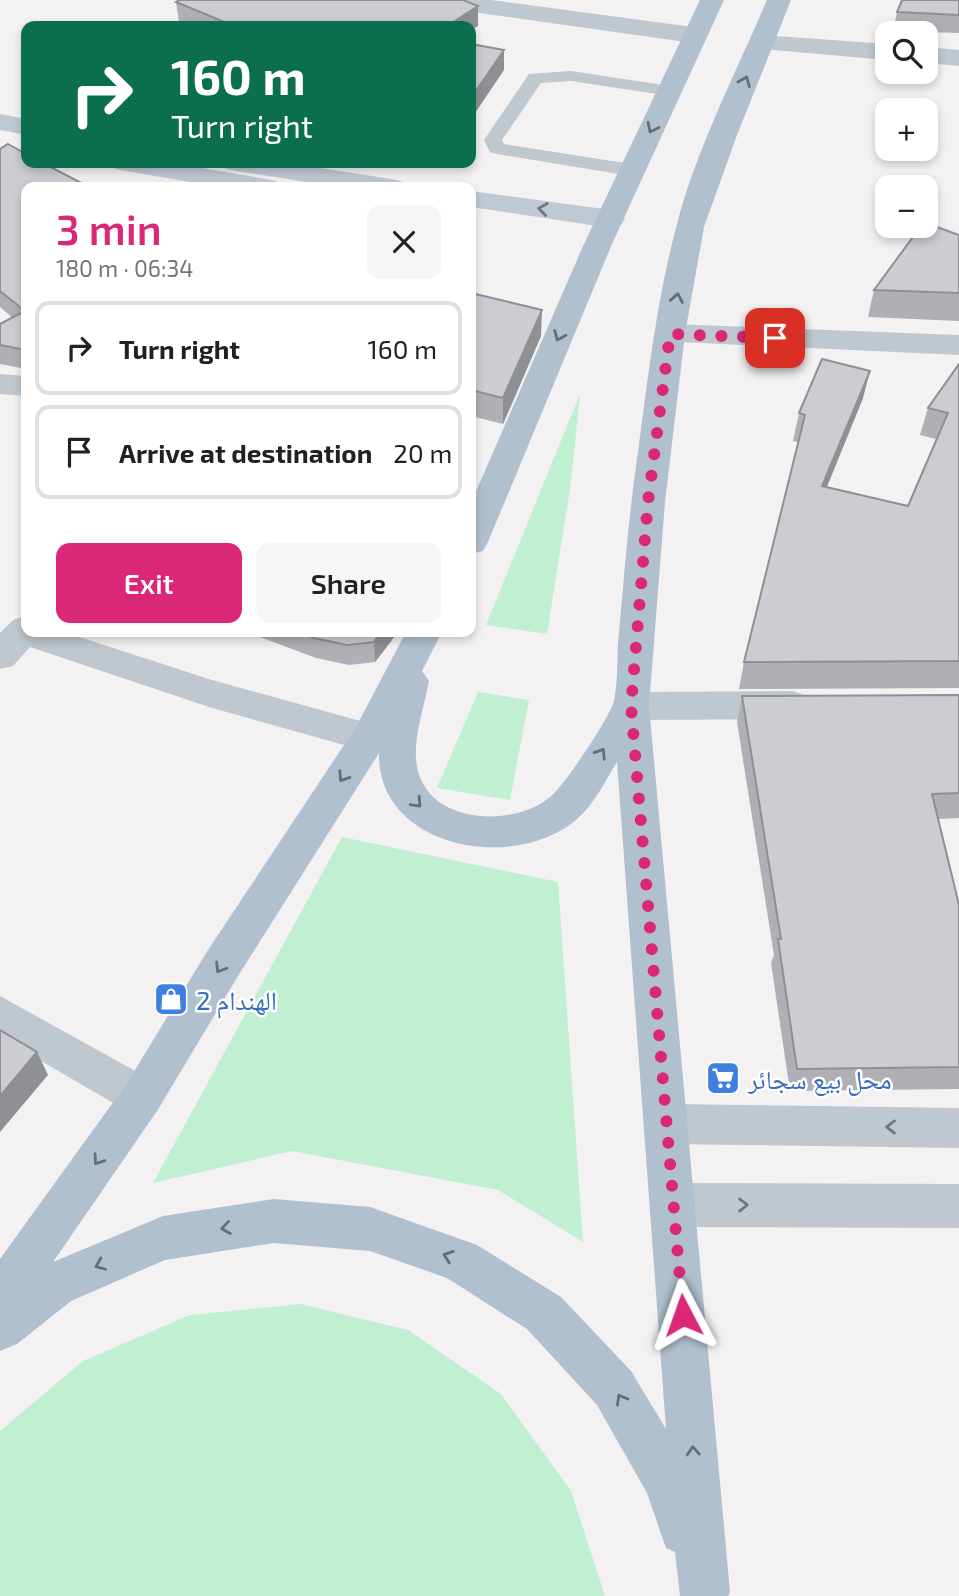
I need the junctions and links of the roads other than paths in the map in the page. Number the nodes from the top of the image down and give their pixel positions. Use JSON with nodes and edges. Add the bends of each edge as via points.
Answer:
{"nodes":[{"id":1,"x":437,"y":0,"type":"edge"},
{"id":2,"x":712,"y":0,"type":"edge"},
{"id":3,"x":779,"y":0,"type":"edge"},
{"id":4,"x":693,"y":36,"type":"junction"},
{"id":5,"x":761,"y":43,"type":"junction"},
{"id":6,"x":875,"y":51,"type":"edge"},
{"id":7,"x":938,"y":56,"type":"edge"},
{"id":8,"x":959,"y":58,"type":"edge"},
{"id":9,"x":670,"y":91,"type":"junction"},
{"id":10,"x":0,"y":122,"type":"edge"},
{"id":11,"x":21,"y":126,"type":"edge"},
{"id":12,"x":0,"y":142,"type":"edge"},
{"id":13,"x":21,"y":145,"type":"edge"},
{"id":14,"x":155,"y":168,"type":"edge"},
{"id":15,"x":268,"y":168,"type":"edge"},
{"id":16,"x":631,"y":170,"type":"junction"},
{"id":17,"x":238,"y":182,"type":"edge"},
{"id":18,"x":359,"y":182,"type":"edge"},
{"id":19,"x":476,"y":200,"type":"edge"},
{"id":20,"x":476,"y":223,"type":"edge"},
{"id":21,"x":605,"y":232,"type":"junction"},
{"id":22,"x":670,"y":334,"type":"junction"},
{"id":23,"x":959,"y":345,"type":"edge"},
{"id":24,"x":0,"y":384,"type":"edge"},
{"id":25,"x":21,"y":386,"type":"edge"},
{"id":26,"x":476,"y":530,"type":"edge"},
{"id":27,"x":420,"y":638,"type":"edge"},
{"id":28,"x":17,"y":639,"type":"edge"},
{"id":29,"x":822,"y":705,"type":"edge"},
{"id":30,"x":631,"y":706,"type":"junction"},
{"id":31,"x":369,"y":737,"type":"junction"},
{"id":32,"x":0,"y":1016,"type":"edge"},
{"id":33,"x":142,"y":1097,"type":"junction"},
{"id":34,"x":668,"y":1124,"type":"junction"},
{"id":35,"x":959,"y":1128,"type":"edge"},
{"id":36,"x":674,"y":1205,"type":"junction"},
{"id":37,"x":959,"y":1206,"type":"edge"},
{"id":38,"x":0,"y":1298,"type":"edge"},
{"id":39,"x":0,"y":1327,"type":"edge"},
{"id":40,"x":704,"y":1594,"type":"edge"}],
"edges":[{"from":1,"to":4,"type":"street"},
{"from":2,"to":4,"type":"main road"},
{"from":3,"to":5,"type":"main road"},
{"from":4,"to":9,"type":"main road"},
{"from":5,"to":6,"type":"street"},
{"from":22,"to":5,"type":"main road","one_way":true,"via":[[690,228]]},
{"from":7,"to":8,"type":"street"},
{"from":9,"to":16,"type":"main road","one_way":true},
{"from":9,"to":16,"type":"lane","via":[[571,76],[535,78],[493,140],[497,148]]},
{"from":10,"to":11,"type":"main road"},
{"from":12,"to":13,"type":"main road"},
{"from":14,"to":17,"type":"main road"},
{"from":15,"to":18,"type":"main road"},
{"from":16,"to":21,"type":"main road"},
{"from":21,"to":19,"type":"main road","one_way":true},
{"from":20,"to":21,"type":"main road"},
{"from":21,"to":26,"type":"main road","one_way":true},
{"from":22,"to":23,"type":"street"},
{"from":22,"to":30,"type":"main road","via":[[648,502]]},
{"from":24,"to":25,"type":"street"},
{"from":27,"to":30,"type":"main road","one_way":true,"via":[[398,768],[406,791],[424,812],[450,826],[481,834],[512,832],[542,823],[566,807]]},
{"from":27,"to":31,"type":"main road"},
{"from":28,"to":31,"type":"street"},
{"from":29,"to":30,"type":"street"},
{"from":30,"to":34,"type":"main road"},
{"from":31,"to":33,"type":"main road","one_way":true},
{"from":32,"to":33,"type":"street"},
{"from":33,"to":38,"type":"main road","one_way":true},
{"from":35,"to":34,"type":"street","one_way":true},
{"from":34,"to":36,"type":"main road"},
{"from":36,"to":37,"type":"street","one_way":true},
{"from":40,"to":36,"type":"main road","one_way":true},
{"from":40,"to":39,"type":"main road","one_way":true,"via":[[669,1482],[614,1388],[544,1313],[461,1261],[370,1229],[274,1221],[163,1238],[54,1285]]}]}
